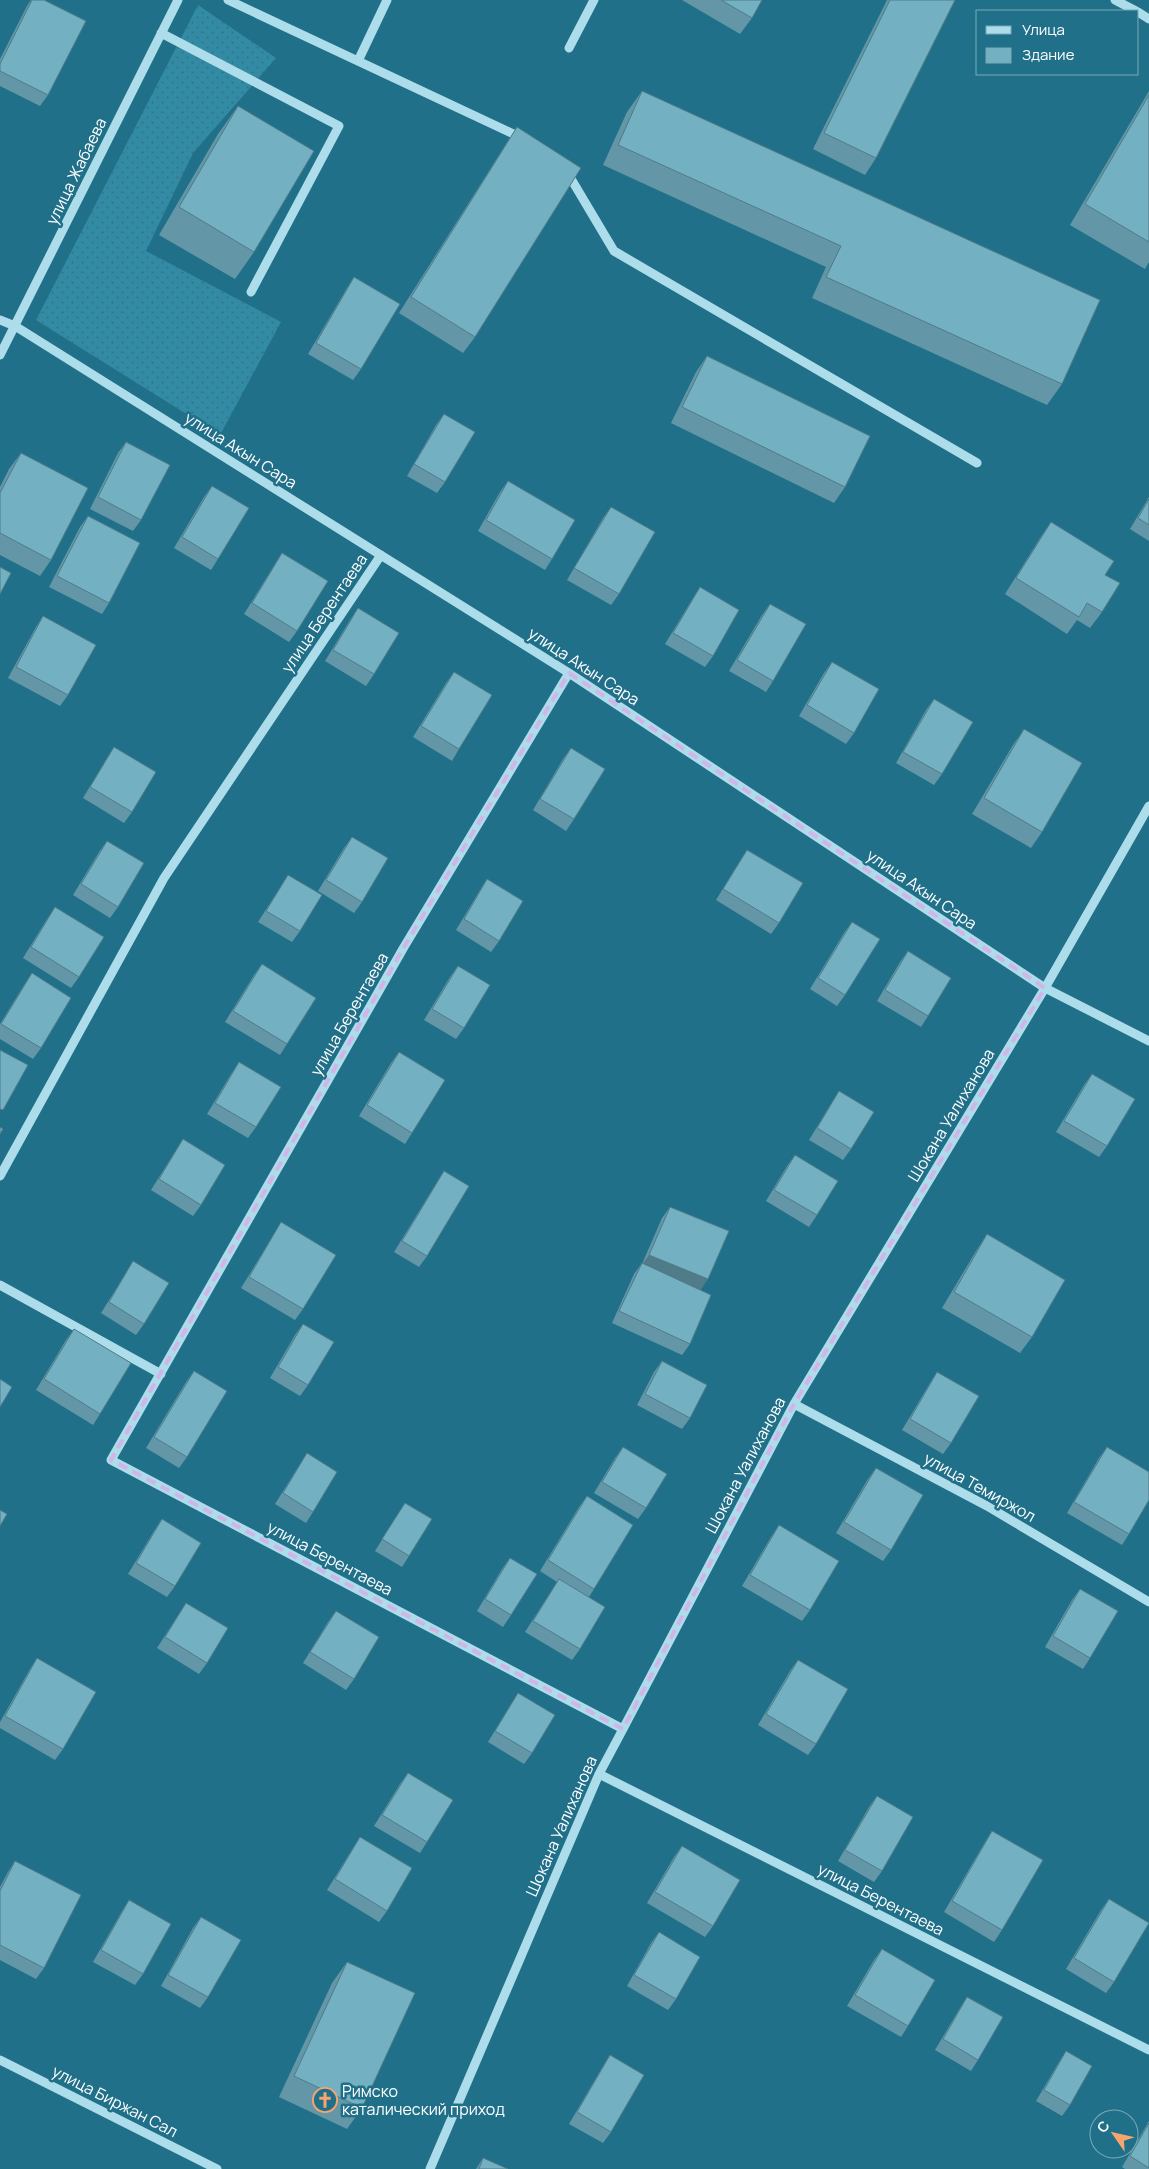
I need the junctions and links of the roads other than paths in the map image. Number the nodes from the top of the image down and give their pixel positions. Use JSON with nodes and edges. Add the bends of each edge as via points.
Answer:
{"nodes":[{"id":1,"x":178,"y":0,"type":"edge"},
{"id":2,"x":228,"y":0,"type":"edge"},
{"id":3,"x":387,"y":0,"type":"edge"},
{"id":4,"x":594,"y":0,"type":"edge"},
{"id":5,"x":1116,"y":0,"type":"edge"},
{"id":6,"x":1134,"y":10,"type":"edge"},
{"id":7,"x":161,"y":33,"type":"junction"},
{"id":8,"x":569,"y":48,"type":"dead end"},
{"id":9,"x":358,"y":61,"type":"junction"},
{"id":10,"x":529,"y":142,"type":"edge"},
{"id":11,"x":561,"y":162,"type":"edge"},
{"id":12,"x":251,"y":292,"type":"edge"},
{"id":13,"x":0,"y":320,"type":"edge"},
{"id":14,"x":15,"y":326,"type":"junction"},
{"id":15,"x":0,"y":355,"type":"edge"},
{"id":16,"x":977,"y":463,"type":"dead end"},
{"id":17,"x":381,"y":555,"type":"junction"},
{"id":18,"x":569,"y":672,"type":"junction"},
{"id":19,"x":1149,"y":806,"type":"edge"},
{"id":20,"x":1046,"y":988,"type":"junction"},
{"id":21,"x":1149,"y":1040,"type":"edge"},
{"id":22,"x":0,"y":1176,"type":"edge"},
{"id":23,"x":0,"y":1285,"type":"edge"},
{"id":24,"x":161,"y":1374,"type":"junction"},
{"id":25,"x":794,"y":1404,"type":"junction"},
{"id":26,"x":1149,"y":1602,"type":"edge"},
{"id":27,"x":623,"y":1729,"type":"junction"},
{"id":28,"x":599,"y":1774,"type":"junction"},
{"id":29,"x":1149,"y":2050,"type":"edge"},
{"id":30,"x":0,"y":2060,"type":"edge"},
{"id":31,"x":217,"y":2169,"type":"edge"},
{"id":32,"x":430,"y":2169,"type":"edge"}],
"edges":[{"from":1,"to":7,"type":"street","name":"улица Жабаева"},
{"from":2,"to":9,"type":"street"},
{"from":3,"to":9,"type":"street"},
{"from":4,"to":8,"type":"street"},
{"from":5,"to":6,"type":"street"},
{"from":7,"to":12,"type":"street","via":[[339,126]]},
{"from":7,"to":14,"type":"street","name":"улица Жабаева"},
{"from":9,"to":10,"type":"street"},
{"from":11,"to":16,"type":"street","via":[[614,250]]},
{"from":13,"to":14,"type":"street","name":"улица Акын Сара"},
{"from":14,"to":15,"type":"street","name":"улица Жабаева"},
{"from":14,"to":17,"type":"street","name":"улица Акын Сара"},
{"from":17,"to":18,"type":"street","name":"улица Акын Сара"},
{"from":17,"to":22,"type":"street","name":"улица Берентаева","via":[[164,878]]},
{"from":18,"to":20,"type":"street","name":"улица Акын Сара"},
{"from":18,"to":24,"type":"street","name":"улица Берентаева","via":[[404,947]]},
{"from":19,"to":20,"type":"street","name":"Шокана Уалиханова"},
{"from":20,"to":21,"type":"street","name":"улица Акын Сара"},
{"from":20,"to":25,"type":"street","name":"Шокана Уалиханова"},
{"from":23,"to":24,"type":"street"},
{"from":24,"to":27,"type":"street","name":"улица Берентаева","via":[[111,1460]]},
{"from":25,"to":26,"type":"street","name":"улица Темиржол","via":[[987,1506]]},
{"from":25,"to":27,"type":"street","name":"Шокана Уалиханова"},
{"from":27,"to":28,"type":"street","name":"Шокана Уалиханова"},
{"from":28,"to":29,"type":"street","name":"улица Берентаева"},
{"from":28,"to":32,"type":"street","name":"Шокана Уалиханова"},
{"from":30,"to":31,"type":"street","name":"улица Биржан Сал"}]}
